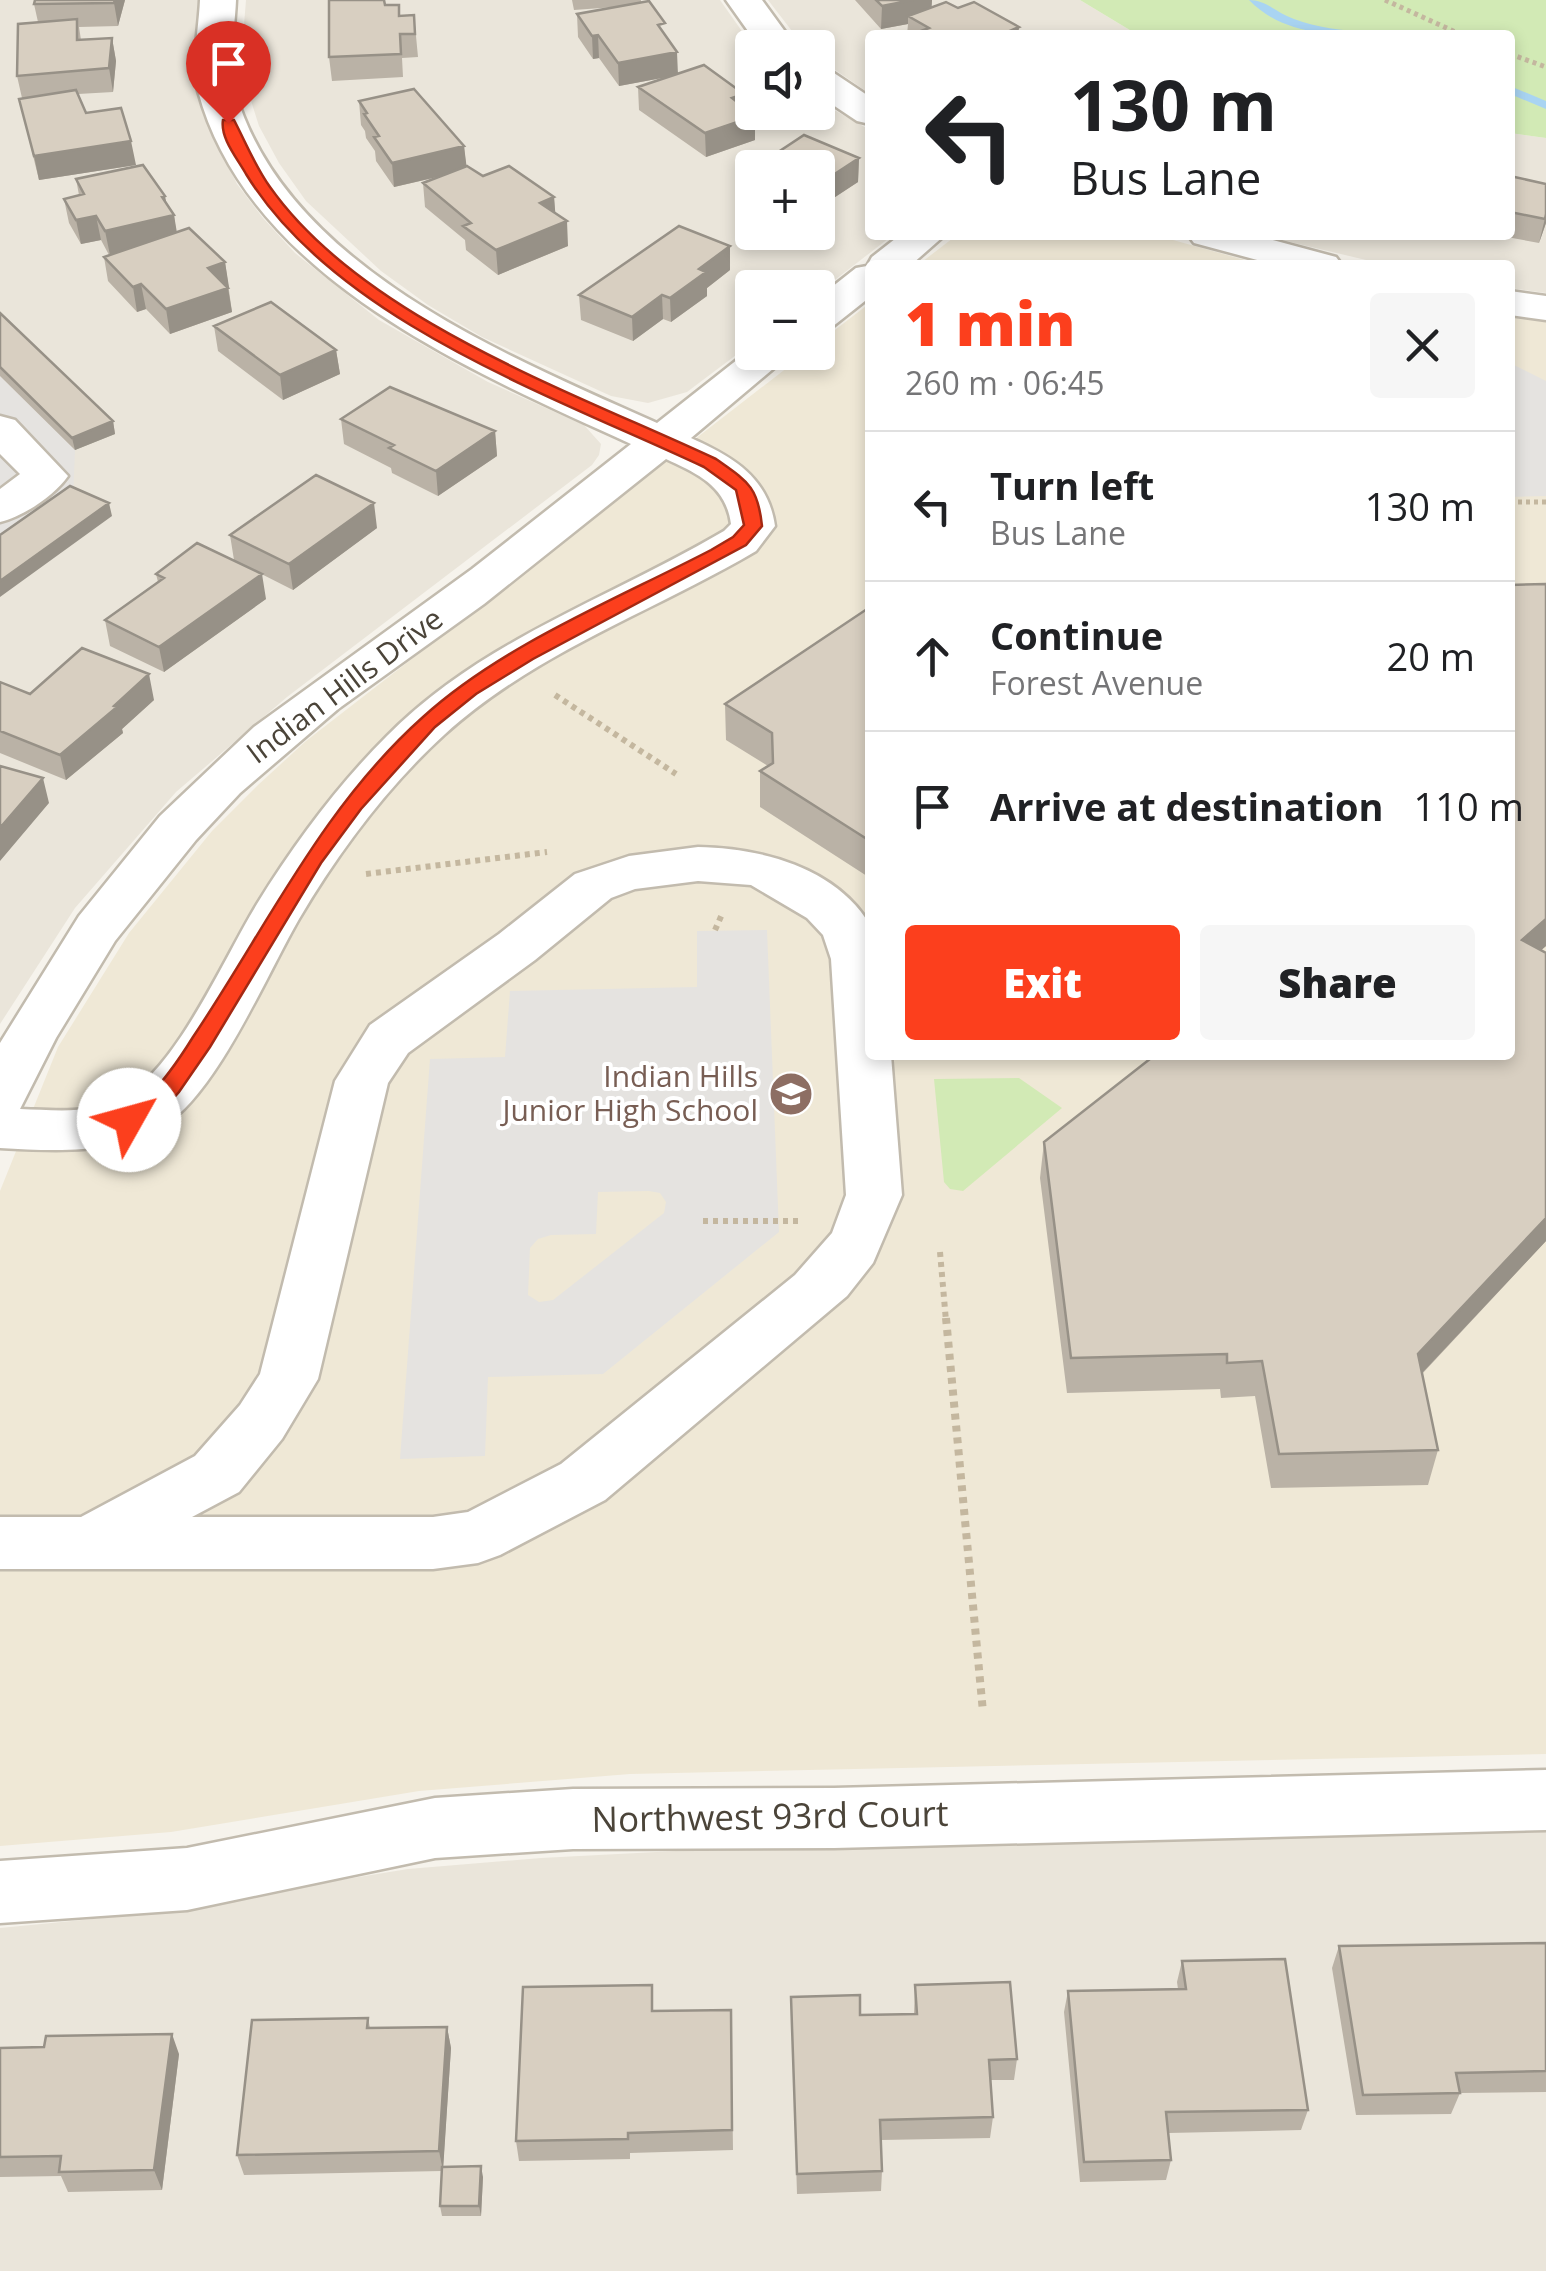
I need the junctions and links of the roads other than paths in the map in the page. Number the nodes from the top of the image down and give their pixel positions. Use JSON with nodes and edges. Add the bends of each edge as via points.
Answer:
{"nodes":[{"id":1,"x":218,"y":0,"type":"edge"},
{"id":2,"x":744,"y":0,"type":"edge"},
{"id":3,"x":766,"y":30,"type":"edge"},
{"id":4,"x":835,"y":90,"type":"edge"},
{"id":5,"x":865,"y":111,"type":"edge"},
{"id":6,"x":918,"y":240,"type":"edge"},
{"id":7,"x":1227,"y":240,"type":"edge"},
{"id":8,"x":892,"y":260,"type":"edge"},
{"id":9,"x":1303,"y":260,"type":"edge"},
{"id":10,"x":865,"y":282,"type":"edge"},
{"id":11,"x":1515,"y":304,"type":"edge"},
{"id":12,"x":835,"y":305,"type":"edge"},
{"id":13,"x":1546,"y":308,"type":"edge"},
{"id":14,"x":750,"y":370,"type":"edge"},
{"id":15,"x":0,"y":429,"type":"edge"},
{"id":16,"x":660,"y":440,"type":"junction"},
{"id":17,"x":0,"y":508,"type":"edge"},
{"id":18,"x":0,"y":1096,"type":"edge"},
{"id":19,"x":0,"y":1128,"type":"edge"},
{"id":20,"x":94,"y":1540,"type":"junction"},
{"id":21,"x":0,"y":1542,"type":"edge"},
{"id":22,"x":1546,"y":1800,"type":"edge"},
{"id":23,"x":0,"y":1892,"type":"edge"}],
"edges":[{"from":1,"to":16,"type":"street","via":[[213,56],[220,101],[264,191],[302,235],[352,278],[452,342]]},
{"from":2,"to":3,"type":"street"},
{"from":4,"to":5,"type":"street"},
{"from":6,"to":8,"type":"street"},
{"from":7,"to":9,"type":"street"},
{"from":10,"to":12,"type":"street"},
{"from":11,"to":13,"type":"street"},
{"from":14,"to":16,"type":"street","name":"Indian Hills Drive"},
{"from":15,"to":17,"type":"street","via":[[46,476]]},
{"from":16,"to":18,"type":"street","name":"Indian Hills Drive","via":[[234,771],[157,851],[88,940]]},
{"from":16,"to":19,"type":"street","via":[[744,487],[753,526],[740,541],[526,654],[428,722],[313,858],[202,1042],[152,1108],[102,1129]]},
{"from":20,"to":20,"type":"street","via":[[233,1545],[478,1537],[597,1470],[815,1291],[845,1263],[864,1229],[874,1195],[857,959],[846,928],[804,892],[743,866],[629,873],[592,886],[389,1039],[362,1081],[288,1379],[218,1474]]},
{"from":20,"to":21,"type":"street"},
{"from":22,"to":23,"type":"street","name":"Northwest 93rd Court","via":[[573,1818],[435,1828],[188,1879]]}]}
